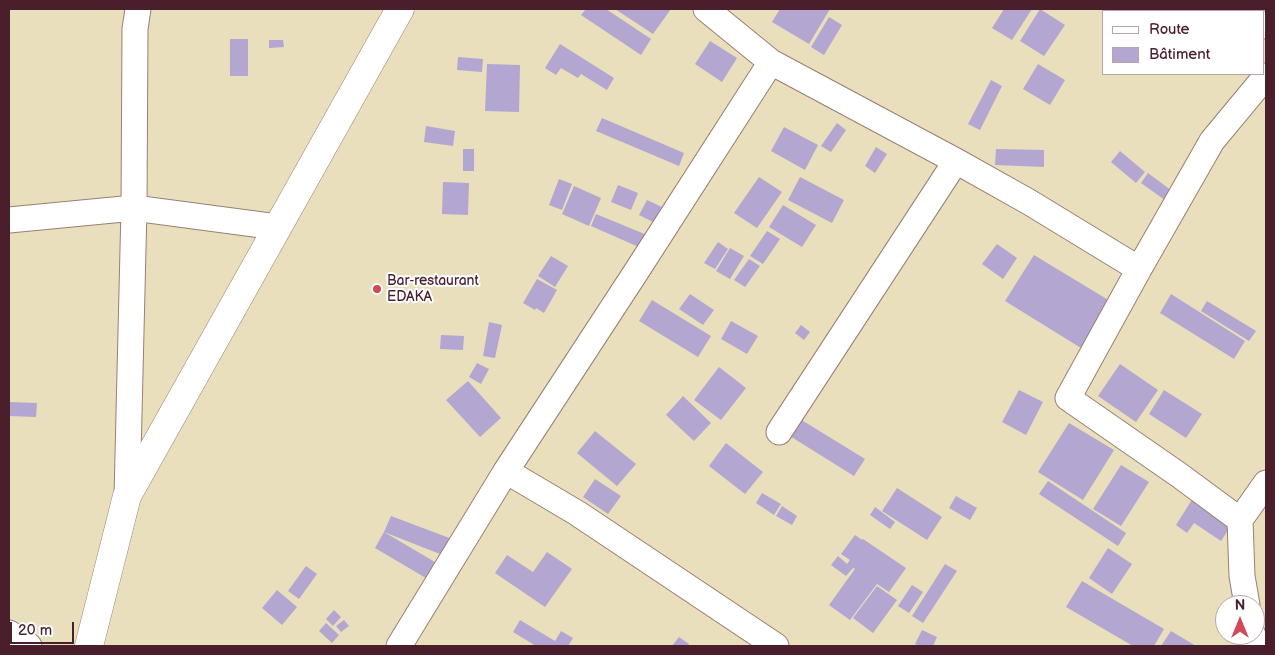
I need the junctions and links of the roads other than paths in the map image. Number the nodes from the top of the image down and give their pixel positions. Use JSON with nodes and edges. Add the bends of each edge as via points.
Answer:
{"nodes":[{"id":1,"x":138,"y":9,"type":"edge"},
{"id":2,"x":400,"y":9,"type":"edge"},
{"id":3,"x":706,"y":9,"type":"edge"},
{"id":4,"x":771,"y":62,"type":"junction"},
{"id":5,"x":1266,"y":76,"type":"edge"},
{"id":6,"x":956,"y":161,"type":"junction"},
{"id":7,"x":134,"y":208,"type":"junction"},
{"id":8,"x":9,"y":220,"type":"edge"},
{"id":9,"x":277,"y":227,"type":"junction"},
{"id":10,"x":1139,"y":268,"type":"junction"},
{"id":11,"x":779,"y":432,"type":"dead end"},
{"id":12,"x":506,"y":471,"type":"junction"},
{"id":13,"x":1266,"y":484,"type":"edge"},
{"id":14,"x":127,"y":496,"type":"junction"},
{"id":15,"x":1240,"y":520,"type":"junction"},
{"id":16,"x":1245,"y":595,"type":"edge"},
{"id":17,"x":9,"y":633,"type":"edge"},
{"id":18,"x":29,"y":646,"type":"edge"},
{"id":19,"x":89,"y":646,"type":"edge"},
{"id":20,"x":399,"y":646,"type":"edge"},
{"id":21,"x":776,"y":646,"type":"edge"}],
"edges":[{"from":1,"to":7,"type":"street","via":[[135,29]]},
{"from":2,"to":9,"type":"street"},
{"from":3,"to":4,"type":"street"},
{"from":4,"to":6,"type":"street"},
{"from":4,"to":12,"type":"street"},
{"from":5,"to":10,"type":"street","via":[[1212,141]]},
{"from":6,"to":10,"type":"street"},
{"from":6,"to":11,"type":"street"},
{"from":7,"to":8,"type":"street"},
{"from":7,"to":9,"type":"street"},
{"from":7,"to":14,"type":"street"},
{"from":9,"to":14,"type":"street"},
{"from":10,"to":15,"type":"street","via":[[1068,398]]},
{"from":12,"to":20,"type":"street"},
{"from":12,"to":21,"type":"street","via":[[577,513]]},
{"from":13,"to":15,"type":"street"},
{"from":14,"to":19,"type":"street"},
{"from":15,"to":16,"type":"street"},
{"from":17,"to":18,"type":"street"}]}
